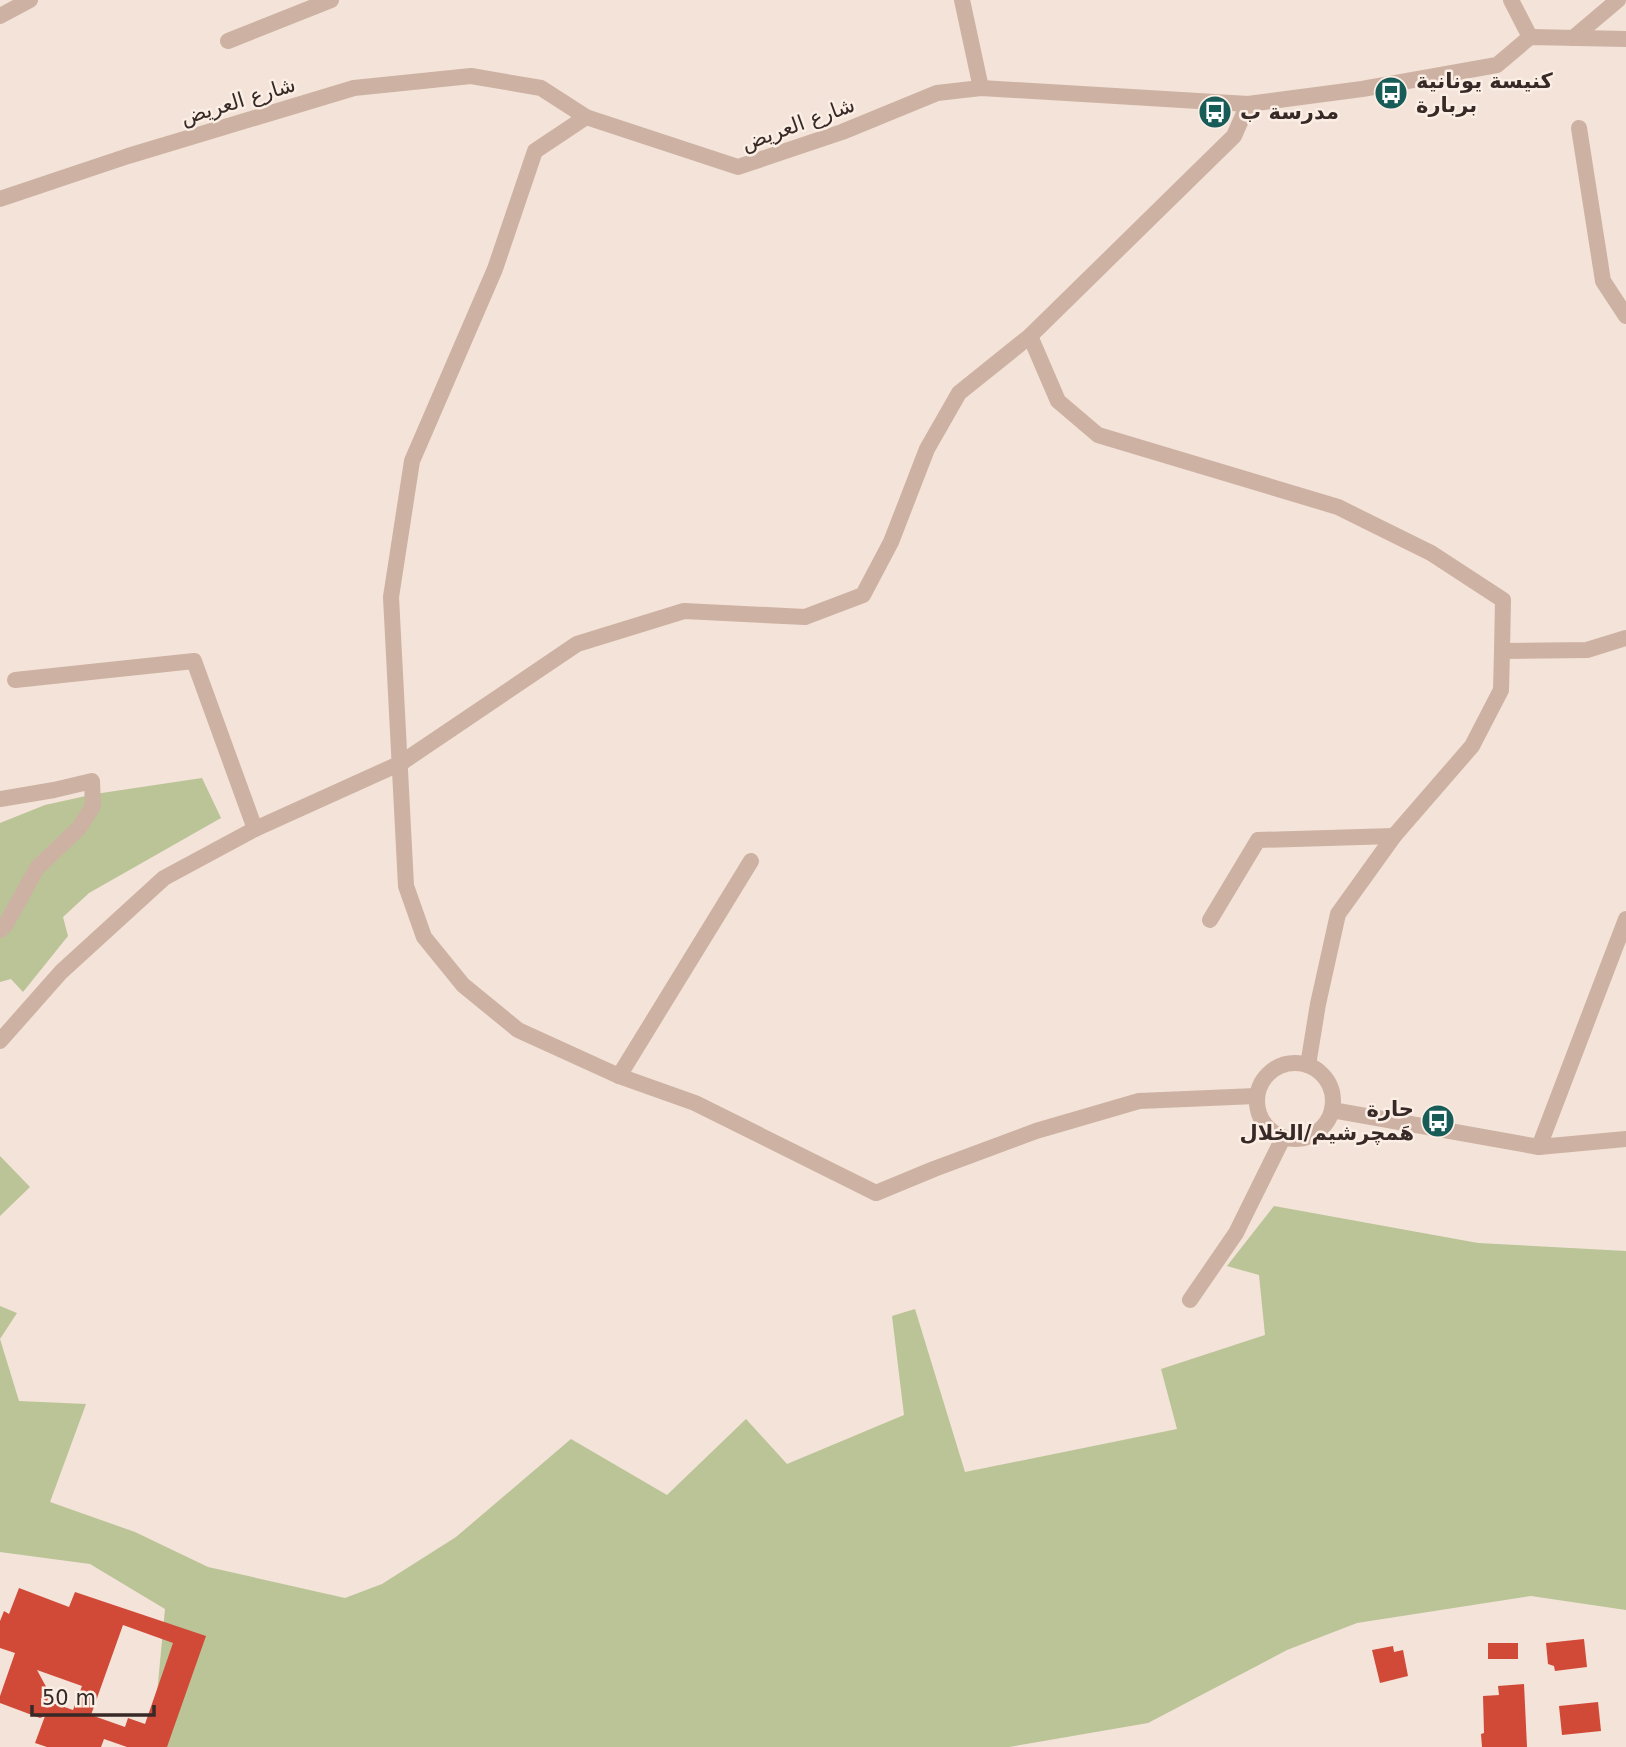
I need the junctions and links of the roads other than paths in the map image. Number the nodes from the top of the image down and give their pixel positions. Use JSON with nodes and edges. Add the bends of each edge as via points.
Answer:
{"nodes":[{"id":1,"x":30,"y":0,"type":"edge"},
{"id":2,"x":331,"y":0,"type":"edge"},
{"id":3,"x":962,"y":0,"type":"edge"},
{"id":4,"x":1511,"y":0,"type":"edge"},
{"id":5,"x":1618,"y":0,"type":"edge"},
{"id":6,"x":0,"y":16,"type":"edge"},
{"id":7,"x":1530,"y":37,"type":"junction"},
{"id":8,"x":1573,"y":38,"type":"junction"},
{"id":9,"x":1626,"y":38,"type":"edge"},
{"id":10,"x":228,"y":41,"type":"dead end"},
{"id":11,"x":981,"y":88,"type":"junction"},
{"id":12,"x":1248,"y":104,"type":"junction"},
{"id":13,"x":586,"y":117,"type":"junction"},
{"id":14,"x":1579,"y":128,"type":"dead end"},
{"id":15,"x":0,"y":199,"type":"edge"},
{"id":16,"x":1626,"y":316,"type":"edge"},
{"id":17,"x":1030,"y":336,"type":"junction"},
{"id":18,"x":1626,"y":638,"type":"edge"},
{"id":19,"x":1502,"y":651,"type":"junction"},
{"id":20,"x":15,"y":680,"type":"dead end"},
{"id":21,"x":401,"y":763,"type":"junction"},
{"id":22,"x":0,"y":799,"type":"edge"},
{"id":23,"x":255,"y":829,"type":"junction"},
{"id":24,"x":1394,"y":836,"type":"junction"},
{"id":25,"x":751,"y":861,"type":"dead end"},
{"id":26,"x":1626,"y":919,"type":"edge"},
{"id":27,"x":1210,"y":920,"type":"dead end"},
{"id":28,"x":0,"y":930,"type":"edge"},
{"id":29,"x":3,"y":1030,"type":"edge"},
{"id":30,"x":1308,"y":1065,"type":"junction"},
{"id":31,"x":619,"y":1076,"type":"junction"},
{"id":32,"x":1256,"y":1096,"type":"junction"},
{"id":33,"x":1332,"y":1110,"type":"junction"},
{"id":34,"x":1283,"y":1138,"type":"junction"},
{"id":35,"x":1626,"y":1139,"type":"edge"},
{"id":36,"x":1539,"y":1147,"type":"junction"},
{"id":37,"x":1190,"y":1300,"type":"dead end"}],
"edges":[{"from":1,"to":6,"type":"street"},
{"from":2,"to":10,"type":"street"},
{"from":3,"to":11,"type":"street"},
{"from":4,"to":7,"type":"street"},
{"from":5,"to":8,"type":"street"},
{"from":7,"to":8,"type":"street"},
{"from":7,"to":12,"type":"street","name":"شارع العريض","via":[[1496,65]]},
{"from":8,"to":9,"type":"street"},
{"from":11,"to":12,"type":"street","name":"شارع العريض"},
{"from":11,"to":13,"type":"street","name":"شارع العريض","via":[[937,93],[738,167]]},
{"from":12,"to":17,"type":"street","via":[[1234,136]]},
{"from":13,"to":15,"type":"street","name":"شارع العريض","via":[[541,88],[471,76],[354,88]]},
{"from":13,"to":21,"type":"street","via":[[535,151],[495,269],[412,461],[391,597]]},
{"from":14,"to":16,"type":"street","via":[[1603,281]]},
{"from":17,"to":19,"type":"street","via":[[1058,401],[1098,435],[1338,507],[1432,553],[1503,600]]},
{"from":17,"to":21,"type":"street","via":[[959,393],[927,449],[891,542],[863,595],[805,617],[684,611],[577,644]]},
{"from":18,"to":19,"type":"street","via":[[1587,650]]},
{"from":19,"to":24,"type":"street","via":[[1500,690],[1472,746]]},
{"from":20,"to":23,"type":"street","via":[[194,661]]},
{"from":21,"to":23,"type":"street"},
{"from":21,"to":31,"type":"street","via":[[406,886],[424,937],[463,985],[518,1030]]},
{"from":22,"to":28,"type":"street","via":[[92,781],[93,806],[79,828],[37,868]]},
{"from":23,"to":29,"type":"street","via":[[164,878]]},
{"from":24,"to":27,"type":"street","via":[[1258,840]]},
{"from":24,"to":30,"type":"street","via":[[1338,914]]},
{"from":25,"to":31,"type":"street"},
{"from":26,"to":36,"type":"street"},
{"from":30,"to":32,"type":"street","via":[[1275,1068]]},
{"from":30,"to":33,"type":"street","via":[[1326,1078],[1334,1099]]},
{"from":31,"to":32,"type":"street","via":[[695,1103],[876,1193],[1036,1131],[1139,1101]]},
{"from":32,"to":34,"type":"street","via":[[1262,1122]]},
{"from":33,"to":34,"type":"street","via":[[1319,1131],[1308,1137]]},
{"from":33,"to":36,"type":"street"},
{"from":34,"to":37,"type":"street","via":[[1236,1233]]},
{"from":35,"to":36,"type":"street"}]}
